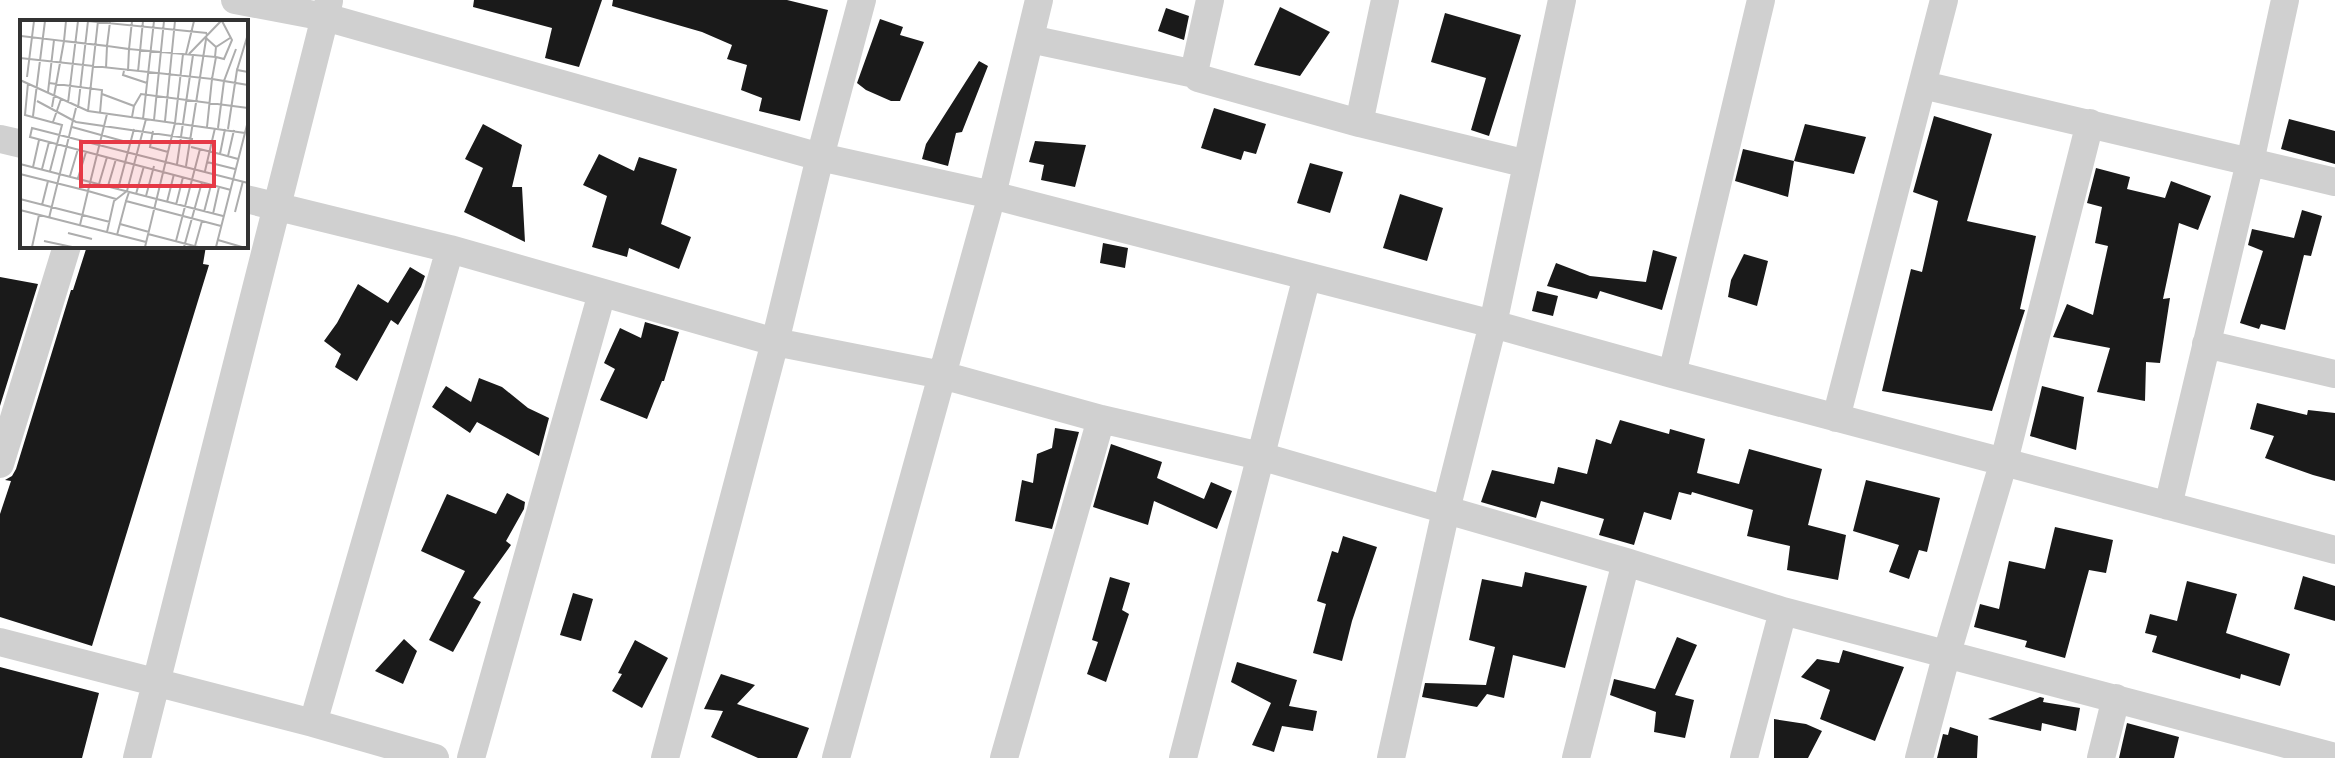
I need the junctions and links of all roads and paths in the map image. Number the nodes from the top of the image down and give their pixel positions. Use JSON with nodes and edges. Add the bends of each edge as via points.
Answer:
{"nodes":[{"id":1,"x":235,"y":0,"type":"edge"},
{"id":2,"x":1039,"y":0,"type":"edge"},
{"id":3,"x":1210,"y":0,"type":"edge"},
{"id":4,"x":1385,"y":0,"type":"edge"},
{"id":5,"x":1562,"y":0,"type":"edge"},
{"id":6,"x":1761,"y":0,"type":"edge"},
{"id":7,"x":1944,"y":0,"type":"edge"},
{"id":8,"x":2285,"y":0,"type":"edge"},
{"id":9,"x":857,"y":1,"type":"edge"},
{"id":10,"x":327,"y":9,"type":"edge"},
{"id":11,"x":1030,"y":39,"type":"junction"},
{"id":12,"x":1195,"y":74,"type":"junction"},
{"id":13,"x":1923,"y":85,"type":"junction"},
{"id":14,"x":1359,"y":123,"type":"junction"},
{"id":15,"x":2090,"y":123,"type":"junction"},
{"id":16,"x":0,"y":139,"type":"edge"},
{"id":17,"x":20,"y":144,"type":"edge"},
{"id":18,"x":820,"y":157,"type":"junction"},
{"id":19,"x":2250,"y":162,"type":"junction"},
{"id":20,"x":1527,"y":164,"type":"junction"},
{"id":21,"x":2335,"y":182,"type":"edge"},
{"id":22,"x":992,"y":195,"type":"junction"},
{"id":23,"x":248,"y":200,"type":"edge"},
{"id":24,"x":276,"y":207,"type":"junction"},
{"id":25,"x":66,"y":248,"type":"edge"},
{"id":26,"x":450,"y":249,"type":"junction"},
{"id":27,"x":1307,"y":276,"type":"junction"},
{"id":28,"x":602,"y":293,"type":"junction"},
{"id":29,"x":1493,"y":324,"type":"junction"},
{"id":30,"x":775,"y":342,"type":"junction"},
{"id":31,"x":2206,"y":344,"type":"junction"},
{"id":32,"x":1672,"y":374,"type":"junction"},
{"id":33,"x":2335,"y":374,"type":"edge"},
{"id":34,"x":942,"y":375,"type":"junction"},
{"id":35,"x":1836,"y":418,"type":"junction"},
{"id":36,"x":1101,"y":419,"type":"junction"},
{"id":37,"x":1260,"y":456,"type":"junction"},
{"id":38,"x":2004,"y":461,"type":"junction"},
{"id":39,"x":0,"y":464,"type":"edge"},
{"id":40,"x":2168,"y":506,"type":"junction"},
{"id":41,"x":1446,"y":510,"type":"junction"},
{"id":42,"x":2335,"y":550,"type":"edge"},
{"id":43,"x":1626,"y":562,"type":"junction"},
{"id":44,"x":1783,"y":611,"type":"junction"},
{"id":45,"x":0,"y":642,"type":"edge"},
{"id":46,"x":1947,"y":653,"type":"junction"},
{"id":47,"x":157,"y":681,"type":"junction"},
{"id":48,"x":2116,"y":698,"type":"junction"},
{"id":49,"x":313,"y":723,"type":"junction"},
{"id":50,"x":2276,"y":750,"type":"edge"},
{"id":51,"x":2335,"y":757,"type":"edge"},
{"id":52,"x":137,"y":758,"type":"edge"},
{"id":53,"x":435,"y":758,"type":"edge"},
{"id":54,"x":471,"y":758,"type":"edge"},
{"id":55,"x":665,"y":758,"type":"edge"},
{"id":56,"x":836,"y":758,"type":"edge"},
{"id":57,"x":1004,"y":758,"type":"edge"},
{"id":58,"x":1183,"y":758,"type":"edge"},
{"id":59,"x":1391,"y":758,"type":"edge"},
{"id":60,"x":1576,"y":758,"type":"edge"},
{"id":61,"x":1744,"y":758,"type":"edge"},
{"id":62,"x":1919,"y":758,"type":"edge"},
{"id":63,"x":2101,"y":758,"type":"edge"}],
"edges":[{"from":1,"to":10,"type":"street"},
{"from":2,"to":11,"type":"street"},
{"from":3,"to":12,"type":"street"},
{"from":4,"to":14,"type":"street"},
{"from":5,"to":20,"type":"street"},
{"from":6,"to":32,"type":"street"},
{"from":7,"to":13,"type":"street"},
{"from":8,"to":19,"type":"street"},
{"from":9,"to":18,"type":"street"},
{"from":10,"to":18,"type":"street"},
{"from":10,"to":24,"type":"street"},
{"from":11,"to":12,"type":"street"},
{"from":11,"to":22,"type":"street"},
{"from":12,"to":14,"type":"street"},
{"from":13,"to":15,"type":"street"},
{"from":13,"to":35,"type":"street"},
{"from":14,"to":20,"type":"street"},
{"from":15,"to":19,"type":"street"},
{"from":15,"to":38,"type":"street"},
{"from":16,"to":17,"type":"street"},
{"from":18,"to":22,"type":"street"},
{"from":18,"to":30,"type":"street"},
{"from":19,"to":21,"type":"street"},
{"from":19,"to":31,"type":"street"},
{"from":20,"to":29,"type":"street"},
{"from":22,"to":27,"type":"street"},
{"from":22,"to":34,"type":"street"},
{"from":23,"to":24,"type":"street"},
{"from":24,"to":26,"type":"street"},
{"from":24,"to":47,"type":"street"},
{"from":25,"to":39,"type":"street"},
{"from":26,"to":28,"type":"street"},
{"from":26,"to":49,"type":"street"},
{"from":27,"to":29,"type":"street"},
{"from":27,"to":37,"type":"street"},
{"from":28,"to":30,"type":"street"},
{"from":28,"to":54,"type":"street"},
{"from":29,"to":32,"type":"street"},
{"from":29,"to":41,"type":"street"},
{"from":30,"to":34,"type":"street"},
{"from":30,"to":55,"type":"street"},
{"from":31,"to":33,"type":"street"},
{"from":31,"to":40,"type":"street"},
{"from":32,"to":35,"type":"street"},
{"from":34,"to":36,"type":"street"},
{"from":34,"to":56,"type":"street"},
{"from":35,"to":38,"type":"street"},
{"from":36,"to":37,"type":"street"},
{"from":36,"to":57,"type":"street"},
{"from":37,"to":41,"type":"street"},
{"from":37,"to":58,"type":"street"},
{"from":38,"to":40,"type":"street"},
{"from":38,"to":46,"type":"street"},
{"from":40,"to":42,"type":"street"},
{"from":41,"to":43,"type":"street"},
{"from":41,"to":59,"type":"street"},
{"from":43,"to":44,"type":"street"},
{"from":43,"to":60,"type":"street"},
{"from":44,"to":46,"type":"street"},
{"from":44,"to":61,"type":"street"},
{"from":45,"to":47,"type":"street"},
{"from":46,"to":48,"type":"street"},
{"from":46,"to":62,"type":"street"},
{"from":47,"to":49,"type":"street"},
{"from":47,"to":52,"type":"street"},
{"from":48,"to":50,"type":"street"},
{"from":48,"to":63,"type":"street"},
{"from":49,"to":53,"type":"street"},
{"from":50,"to":51,"type":"street"}]}
